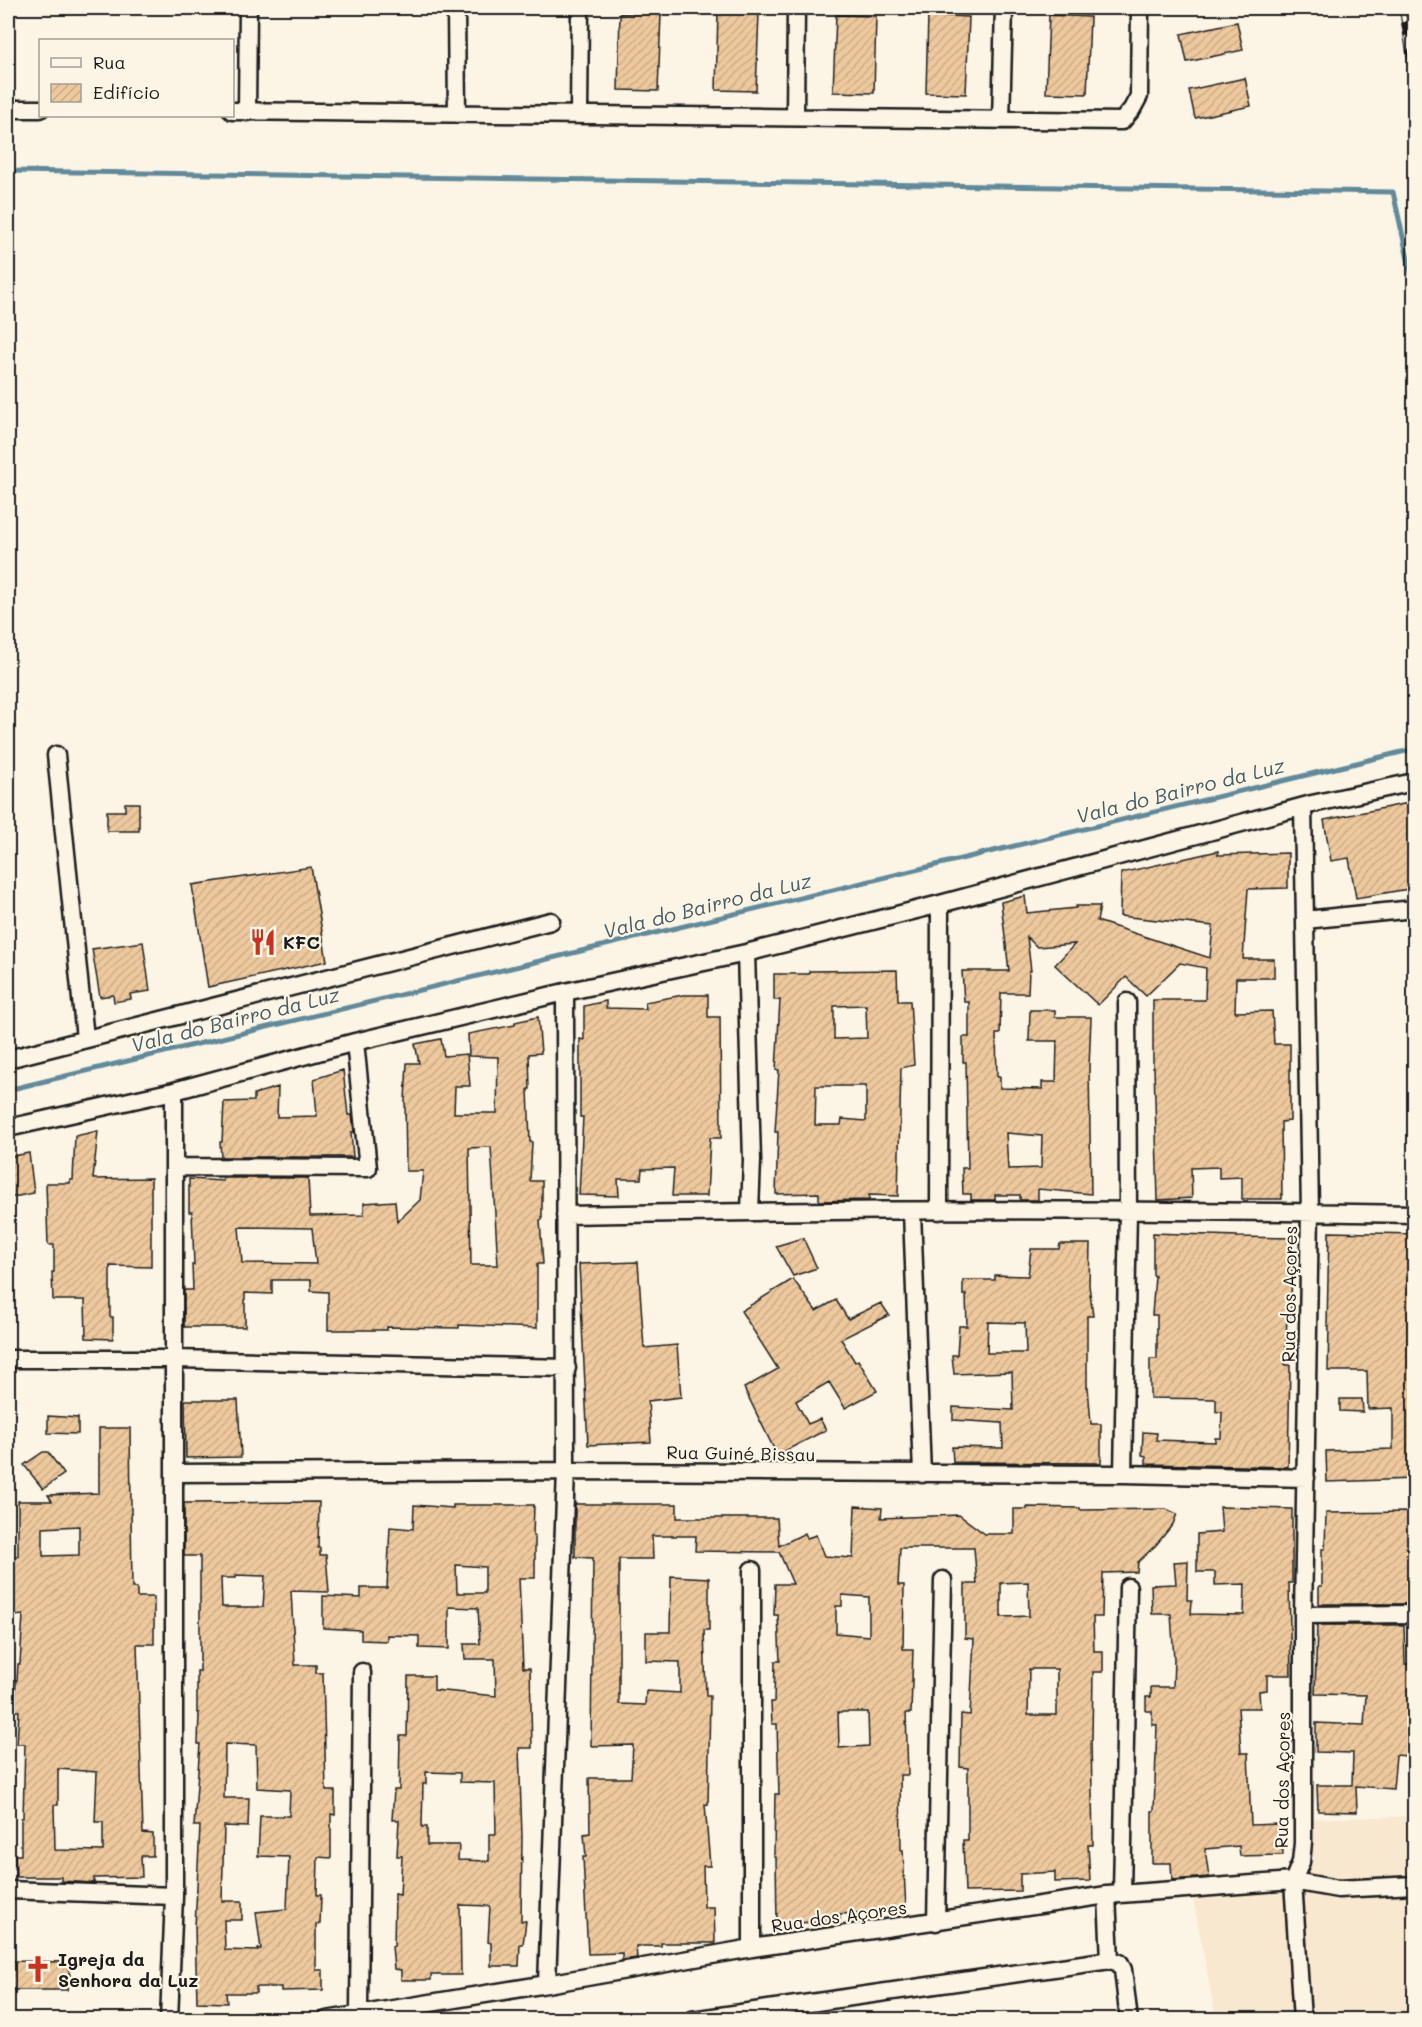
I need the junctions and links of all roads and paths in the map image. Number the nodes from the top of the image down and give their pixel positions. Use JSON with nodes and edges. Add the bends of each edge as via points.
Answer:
{"nodes":[{"id":1,"x":249,"y":8,"type":"edge"},
{"id":2,"x":456,"y":8,"type":"edge"},
{"id":3,"x":580,"y":8,"type":"edge"},
{"id":4,"x":796,"y":8,"type":"edge"},
{"id":5,"x":1004,"y":8,"type":"edge"},
{"id":6,"x":1140,"y":8,"type":"edge"},
{"id":7,"x":8,"y":109,"type":"edge"},
{"id":8,"x":39,"y":109,"type":"edge"},
{"id":9,"x":240,"y":111,"type":"edge"},
{"id":10,"x":457,"y":114,"type":"junction"},
{"id":11,"x":579,"y":114,"type":"junction"},
{"id":12,"x":795,"y":117,"type":"junction"},
{"id":13,"x":1001,"y":120,"type":"junction"},
{"id":14,"x":56,"y":756,"type":"dead end"},
{"id":15,"x":1414,"y":782,"type":"edge"},
{"id":16,"x":1303,"y":807,"type":"junction"},
{"id":17,"x":940,"y":904,"type":"junction"},
{"id":18,"x":1414,"y":909,"type":"edge"},
{"id":19,"x":1305,"y":920,"type":"junction"},
{"id":20,"x":551,"y":921,"type":"dead end"},
{"id":21,"x":746,"y":953,"type":"junction"},
{"id":22,"x":565,"y":992,"type":"junction"},
{"id":23,"x":1127,"y":1002,"type":"dead end"},
{"id":24,"x":85,"y":1038,"type":"junction"},
{"id":25,"x":355,"y":1042,"type":"junction"},
{"id":26,"x":8,"y":1059,"type":"edge"},
{"id":27,"x":174,"y":1091,"type":"junction"},
{"id":28,"x":8,"y":1128,"type":"edge"},
{"id":29,"x":175,"y":1167,"type":"junction"},
{"id":30,"x":1128,"y":1210,"type":"junction"},
{"id":31,"x":750,"y":1211,"type":"junction"},
{"id":32,"x":939,"y":1211,"type":"junction"},
{"id":33,"x":912,"y":1212,"type":"junction"},
{"id":34,"x":1310,"y":1212,"type":"junction"},
{"id":35,"x":1414,"y":1214,"type":"edge"},
{"id":36,"x":565,"y":1215,"type":"junction"},
{"id":37,"x":8,"y":1359,"type":"edge"},
{"id":38,"x":175,"y":1359,"type":"junction"},
{"id":39,"x":567,"y":1368,"type":"junction"},
{"id":40,"x":566,"y":1471,"type":"junction"},
{"id":41,"x":175,"y":1473,"type":"junction"},
{"id":42,"x":922,"y":1474,"type":"junction"},
{"id":43,"x":1124,"y":1474,"type":"junction"},
{"id":44,"x":1306,"y":1478,"type":"junction"},
{"id":45,"x":752,"y":1570,"type":"dead end"},
{"id":46,"x":943,"y":1580,"type":"dead end"},
{"id":47,"x":1128,"y":1587,"type":"dead end"},
{"id":48,"x":1414,"y":1614,"type":"edge"},
{"id":49,"x":1303,"y":1615,"type":"junction"},
{"id":50,"x":362,"y":1672,"type":"dead end"},
{"id":51,"x":1293,"y":1881,"type":"junction"},
{"id":52,"x":1414,"y":1885,"type":"edge"},
{"id":53,"x":8,"y":1890,"type":"edge"},
{"id":54,"x":1114,"y":1894,"type":"junction"},
{"id":55,"x":174,"y":1896,"type":"junction"},
{"id":56,"x":936,"y":1922,"type":"junction"},
{"id":57,"x":752,"y":1948,"type":"junction"},
{"id":58,"x":1110,"y":1960,"type":"junction"},
{"id":59,"x":547,"y":1984,"type":"junction"},
{"id":60,"x":359,"y":2014,"type":"junction"},
{"id":61,"x":169,"y":2019,"type":"edge"},
{"id":62,"x":326,"y":2019,"type":"edge"},
{"id":63,"x":692,"y":2019,"type":"edge"},
{"id":64,"x":1129,"y":2019,"type":"edge"},
{"id":65,"x":1302,"y":2019,"type":"edge"}],
"edges":[{"from":1,"to":9,"type":"street"},
{"from":2,"to":10,"type":"street"},
{"from":3,"to":11,"type":"street"},
{"from":4,"to":12,"type":"street"},
{"from":5,"to":13,"type":"street"},
{"from":6,"to":13,"type":"street","via":[[1139,96],[1122,121]]},
{"from":7,"to":8,"type":"street"},
{"from":9,"to":10,"type":"street"},
{"from":10,"to":11,"type":"street"},
{"from":11,"to":12,"type":"street"},
{"from":12,"to":13,"type":"street"},
{"from":14,"to":24,"type":"street"},
{"from":15,"to":16,"type":"street"},
{"from":16,"to":17,"type":"street"},
{"from":16,"to":19,"type":"street","name":"Rua dos Açores"},
{"from":17,"to":21,"type":"street"},
{"from":17,"to":32,"type":"street"},
{"from":18,"to":19,"type":"street"},
{"from":19,"to":34,"type":"street","name":"Rua dos Açores"},
{"from":20,"to":24,"type":"street"},
{"from":21,"to":22,"type":"street"},
{"from":21,"to":31,"type":"street"},
{"from":22,"to":25,"type":"street"},
{"from":22,"to":36,"type":"street"},
{"from":23,"to":30,"type":"street"},
{"from":24,"to":26,"type":"street"},
{"from":25,"to":27,"type":"street"},
{"from":25,"to":29,"type":"street","via":[[368,1168]]},
{"from":27,"to":28,"type":"street"},
{"from":27,"to":29,"type":"street"},
{"from":29,"to":38,"type":"street"},
{"from":30,"to":32,"type":"street"},
{"from":30,"to":34,"type":"street"},
{"from":30,"to":43,"type":"street"},
{"from":31,"to":33,"type":"street"},
{"from":31,"to":36,"type":"street"},
{"from":32,"to":33,"type":"street"},
{"from":33,"to":42,"type":"street"},
{"from":34,"to":35,"type":"street"},
{"from":34,"to":44,"type":"street","name":"Rua dos Açores"},
{"from":36,"to":39,"type":"street"},
{"from":37,"to":38,"type":"street"},
{"from":38,"to":39,"type":"street"},
{"from":38,"to":41,"type":"street"},
{"from":39,"to":40,"type":"street"},
{"from":40,"to":41,"type":"street","name":"Rua Guiné Bissau"},
{"from":40,"to":42,"type":"street","name":"Rua Guiné Bissau"},
{"from":40,"to":59,"type":"street"},
{"from":41,"to":55,"type":"street"},
{"from":42,"to":43,"type":"street","name":"Rua Guiné Bissau"},
{"from":43,"to":44,"type":"street","name":"Rua Guiné Bissau"},
{"from":44,"to":49,"type":"street","name":"Rua dos Açores"},
{"from":45,"to":57,"type":"street"},
{"from":46,"to":56,"type":"street"},
{"from":47,"to":54,"type":"street"},
{"from":48,"to":49,"type":"street"},
{"from":49,"to":51,"type":"street","name":"Rua dos Açores","via":[[1303,1843]]},
{"from":50,"to":60,"type":"street"},
{"from":51,"to":52,"type":"street","via":[[1338,1889]]},
{"from":51,"to":54,"type":"street","name":"Rua dos Açores"},
{"from":51,"to":65,"type":"street"},
{"from":53,"to":55,"type":"street"},
{"from":54,"to":56,"type":"street","name":"Rua dos Açores"},
{"from":54,"to":58,"type":"street"},
{"from":55,"to":61,"type":"street"},
{"from":56,"to":57,"type":"street","name":"Rua dos Açores"},
{"from":57,"to":59,"type":"street","name":"Rua dos Açores"},
{"from":58,"to":63,"type":"street"},
{"from":58,"to":64,"type":"street","via":[[1120,1963],[1123,1970]]},
{"from":59,"to":60,"type":"street","name":"Rua dos Açores"},
{"from":60,"to":62,"type":"street","name":"Rua dos Açores"}]}
